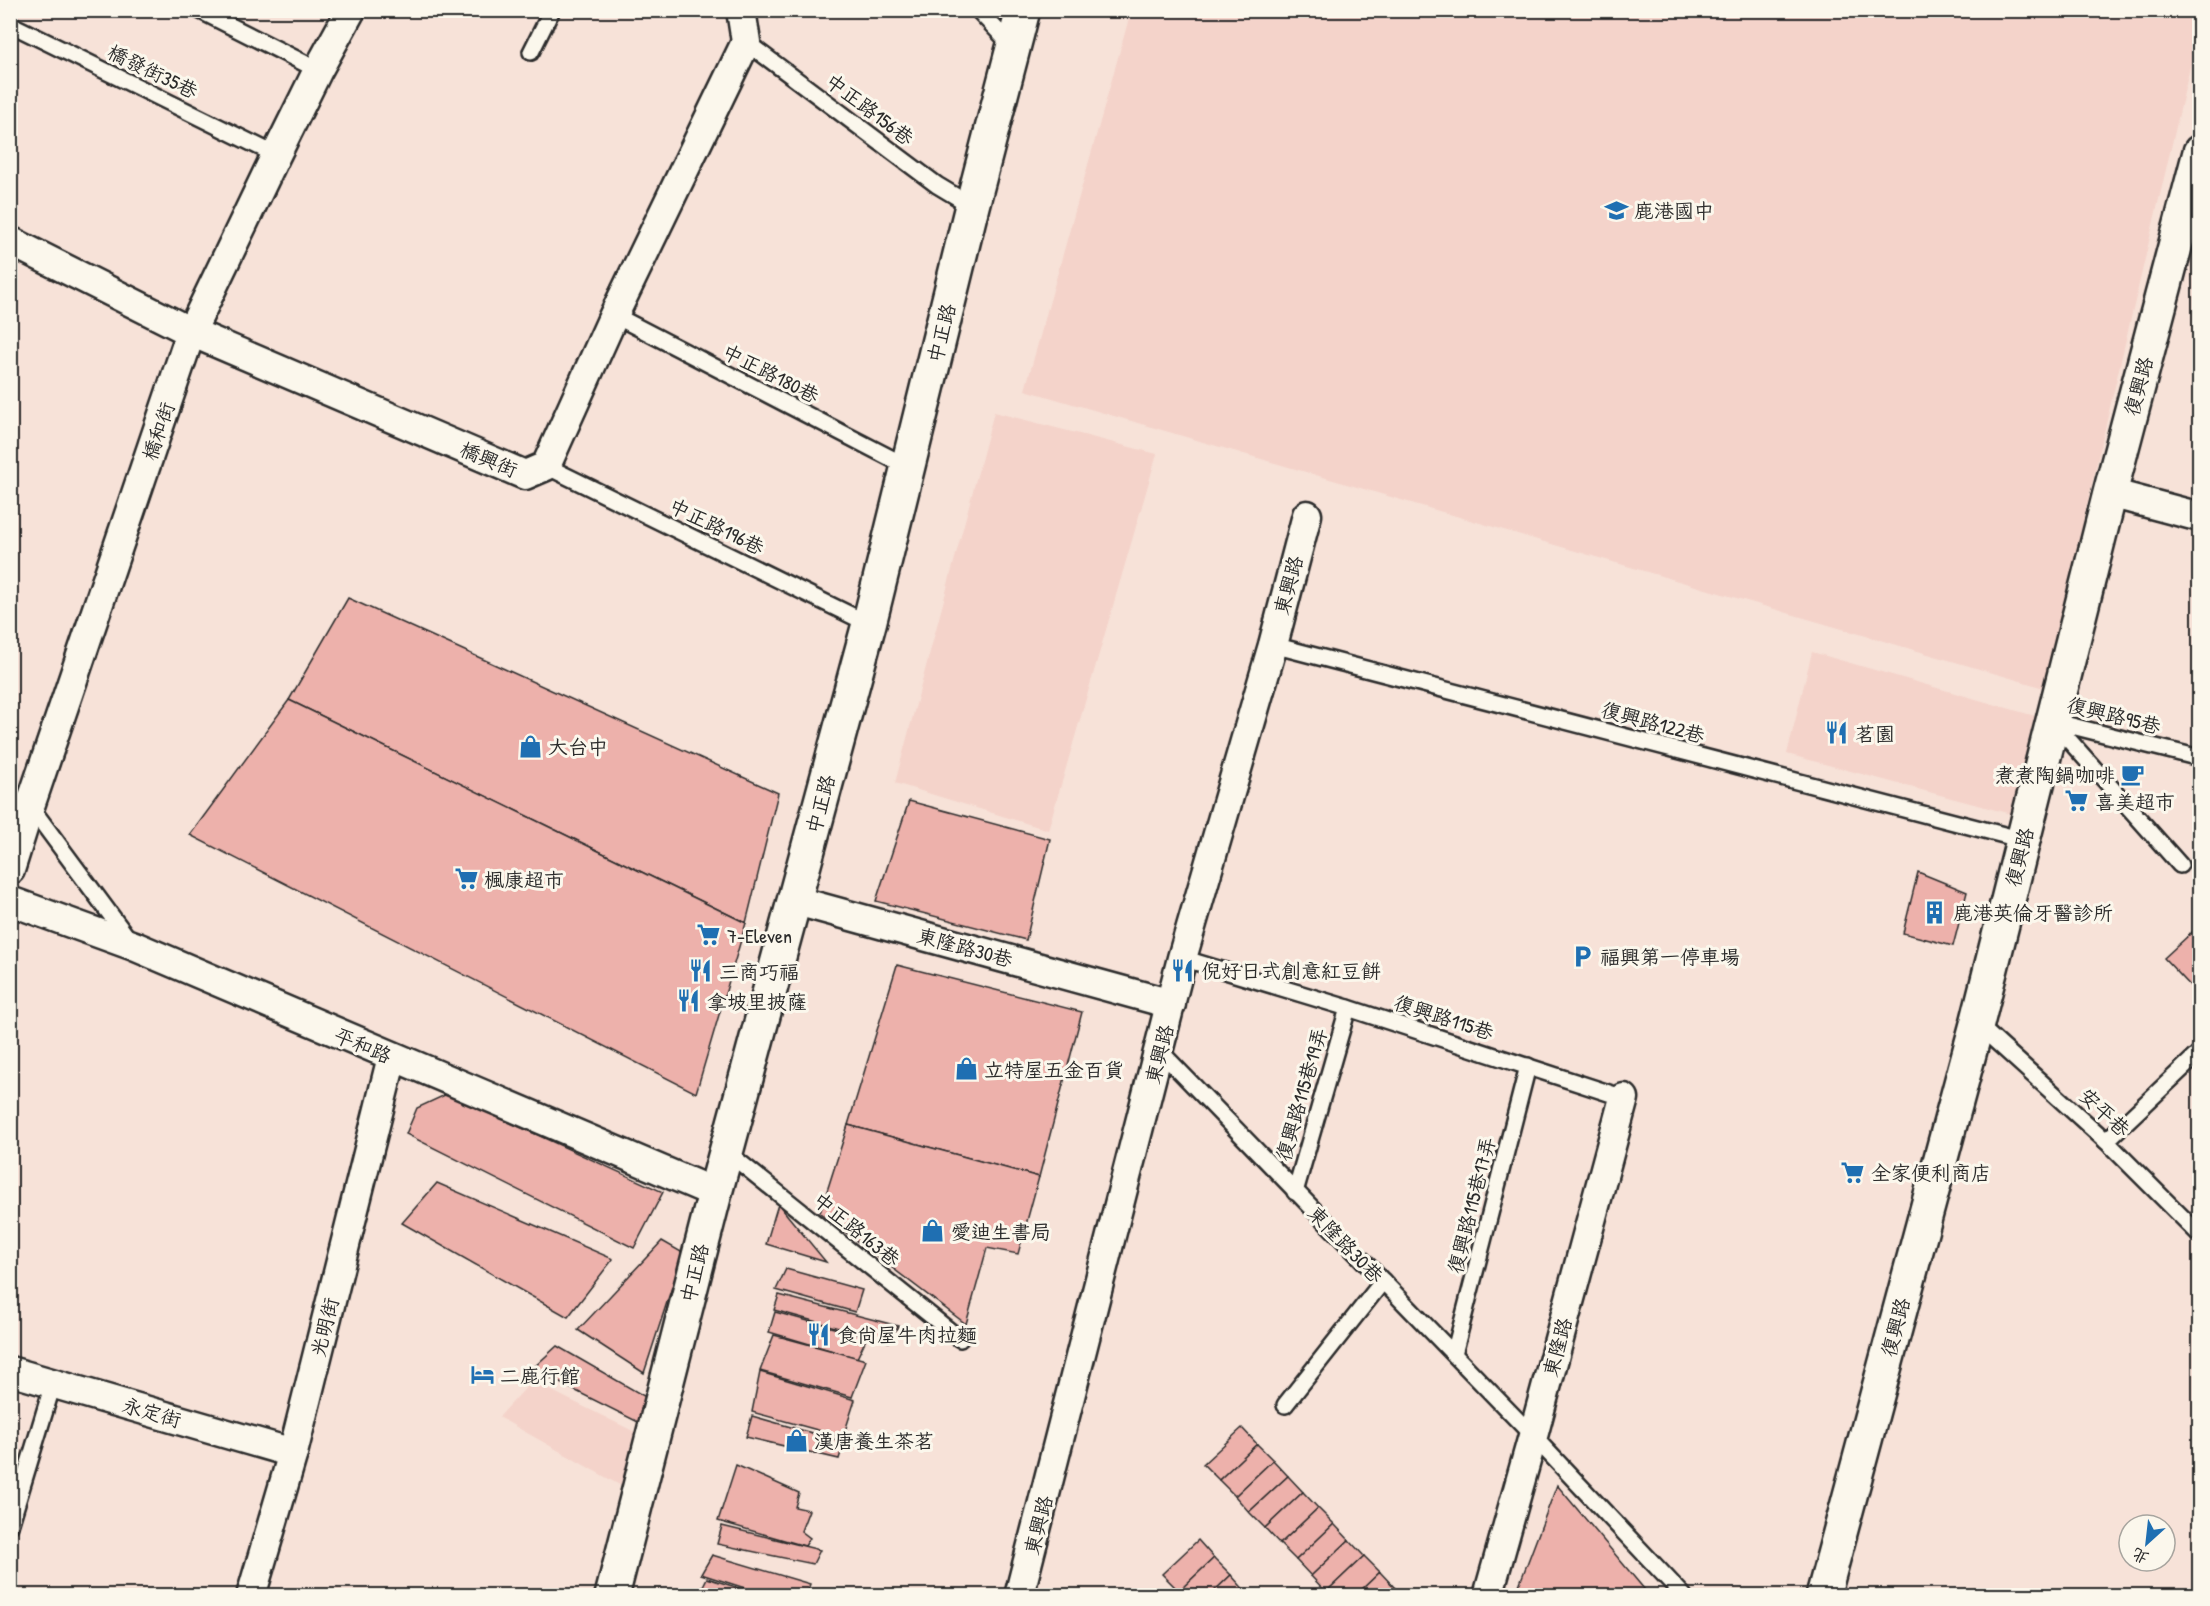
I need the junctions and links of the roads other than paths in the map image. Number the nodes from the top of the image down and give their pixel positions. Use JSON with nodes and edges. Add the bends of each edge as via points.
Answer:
{"nodes":[{"id":1,"x":199,"y":10,"type":"edge"},
{"id":2,"x":351,"y":10,"type":"edge"},
{"id":3,"x":552,"y":10,"type":"edge"},
{"id":4,"x":741,"y":10,"type":"edge"},
{"id":5,"x":978,"y":10,"type":"edge"},
{"id":6,"x":1023,"y":10,"type":"edge"},
{"id":7,"x":10,"y":24,"type":"edge"},
{"id":8,"x":746,"y":42,"type":"junction"},
{"id":9,"x":1012,"y":47,"type":"junction"},
{"id":10,"x":531,"y":52,"type":"dead end"},
{"id":11,"x":318,"y":70,"type":"junction"},
{"id":12,"x":2199,"y":152,"type":"edge"},
{"id":13,"x":276,"y":154,"type":"junction"},
{"id":14,"x":972,"y":206,"type":"junction"},
{"id":15,"x":10,"y":241,"type":"edge"},
{"id":16,"x":614,"y":315,"type":"junction"},
{"id":17,"x":191,"y":332,"type":"junction"},
{"id":18,"x":546,"y":466,"type":"junction"},
{"id":19,"x":908,"y":467,"type":"junction"},
{"id":20,"x":2110,"y":493,"type":"junction"},
{"id":21,"x":1307,"y":515,"type":"dead end"},
{"id":22,"x":2199,"y":518,"type":"edge"},
{"id":23,"x":869,"y":624,"type":"junction"},
{"id":24,"x":1273,"y":645,"type":"junction"},
{"id":25,"x":2052,"y":721,"type":"junction"},
{"id":26,"x":2199,"y":758,"type":"edge"},
{"id":27,"x":20,"y":797,"type":"edge"},
{"id":28,"x":2023,"y":840,"type":"junction"},
{"id":29,"x":2180,"y":865,"type":"dead end"},
{"id":30,"x":10,"y":870,"type":"edge"},
{"id":31,"x":793,"y":900,"type":"junction"},
{"id":32,"x":10,"y":901,"type":"edge"},
{"id":33,"x":134,"y":946,"type":"junction"},
{"id":34,"x":1182,"y":958,"type":"junction"},
{"id":35,"x":1171,"y":1004,"type":"junction"},
{"id":36,"x":1348,"y":1008,"type":"junction"},
{"id":37,"x":1977,"y":1024,"type":"junction"},
{"id":38,"x":1160,"y":1052,"type":"junction"},
{"id":39,"x":2199,"y":1052,"type":"edge"},
{"id":40,"x":392,"y":1057,"type":"junction"},
{"id":41,"x":1528,"y":1066,"type":"junction"},
{"id":42,"x":1624,"y":1098,"type":"joint"},
{"id":43,"x":2106,"y":1141,"type":"junction"},
{"id":44,"x":727,"y":1152,"type":"junction"},
{"id":45,"x":1295,"y":1192,"type":"junction"},
{"id":46,"x":715,"y":1193,"type":"junction"},
{"id":47,"x":2199,"y":1234,"type":"edge"},
{"id":48,"x":1383,"y":1281,"type":"junction"},
{"id":49,"x":960,"y":1338,"type":"dead end"},
{"id":50,"x":1454,"y":1354,"type":"junction"},
{"id":51,"x":10,"y":1371,"type":"edge"},
{"id":52,"x":53,"y":1384,"type":"junction"},
{"id":53,"x":1285,"y":1404,"type":"dead end"},
{"id":54,"x":1533,"y":1436,"type":"junction"},
{"id":55,"x":293,"y":1453,"type":"junction"},
{"id":56,"x":10,"y":1526,"type":"edge"},
{"id":57,"x":251,"y":1596,"type":"edge"},
{"id":58,"x":612,"y":1596,"type":"edge"},
{"id":59,"x":1019,"y":1596,"type":"edge"},
{"id":60,"x":1488,"y":1596,"type":"edge"},
{"id":61,"x":1684,"y":1596,"type":"edge"},
{"id":62,"x":1823,"y":1596,"type":"edge"}],
"edges":[{"from":1,"to":11,"type":"lane"},
{"from":2,"to":11,"type":"street","name":"橋和街"},
{"from":3,"to":10,"type":"lane"},
{"from":4,"to":8,"type":"street"},
{"from":5,"to":9,"type":"lane"},
{"from":6,"to":9,"type":"main road","name":"中正路"},
{"from":7,"to":13,"type":"lane","name":"橋發街35巷"},
{"from":8,"to":14,"type":"lane","name":"中正路156巷","via":[[937,185]]},
{"from":8,"to":16,"type":"street","name":"橋興街"},
{"from":9,"to":14,"type":"main road","name":"中正路"},
{"from":11,"to":13,"type":"street","name":"橋和街"},
{"from":12,"to":20,"type":"main road","name":"復興路"},
{"from":13,"to":17,"type":"street","name":"橋和街"},
{"from":14,"to":19,"type":"main road","name":"中正路"},
{"from":15,"to":17,"type":"street","name":"橋興街"},
{"from":16,"to":18,"type":"street","name":"橋興街"},
{"from":16,"to":19,"type":"lane","name":"中正路180巷"},
{"from":17,"to":18,"type":"street","name":"橋興街","via":[[525,474]]},
{"from":17,"to":27,"type":"street","name":"橋和街"},
{"from":18,"to":23,"type":"lane","name":"中正路196巷"},
{"from":19,"to":23,"type":"main road","name":"中正路"},
{"from":20,"to":22,"type":"street"},
{"from":20,"to":25,"type":"main road","name":"復興路"},
{"from":21,"to":24,"type":"street","name":"東興路"},
{"from":23,"to":31,"type":"main road","name":"中正路"},
{"from":24,"to":28,"type":"lane","name":"復興路122巷"},
{"from":24,"to":34,"type":"street","name":"東興路"},
{"from":25,"to":26,"type":"lane","name":"復興路95巷"},
{"from":25,"to":28,"type":"main road","name":"復興路"},
{"from":25,"to":29,"type":"lane"},
{"from":27,"to":30,"type":"street","name":"橋和街"},
{"from":27,"to":33,"type":"lane"},
{"from":28,"to":37,"type":"main road","name":"復興路"},
{"from":31,"to":35,"type":"street","name":"東隆路30巷"},
{"from":31,"to":44,"type":"main road","name":"中正路"},
{"from":32,"to":33,"type":"street","name":"平和路"},
{"from":33,"to":40,"type":"street","name":"平和路"},
{"from":34,"to":35,"type":"street","name":"東興路"},
{"from":34,"to":36,"type":"lane","name":"復興路115巷"},
{"from":35,"to":38,"type":"street","name":"東興路"},
{"from":36,"to":41,"type":"lane","name":"復興路115巷"},
{"from":36,"to":45,"type":"lane","name":"復興路115巷19弄"},
{"from":37,"to":43,"type":"lane","name":"安平巷"},
{"from":37,"to":62,"type":"main road","name":"復興路"},
{"from":38,"to":45,"type":"lane","name":"東隆路30巷"},
{"from":38,"to":59,"type":"street","name":"東興路"},
{"from":39,"to":43,"type":"lane"},
{"from":40,"to":46,"type":"street","name":"平和路"},
{"from":40,"to":55,"type":"street","name":"光明街"},
{"from":41,"to":42,"type":"lane","name":"復興路115巷"},
{"from":41,"to":50,"type":"lane","name":"復興路115巷17弄"},
{"from":42,"to":54,"type":"street","name":"東隆路"},
{"from":43,"to":47,"type":"lane","name":"安平巷"},
{"from":44,"to":46,"type":"main road","name":"中正路"},
{"from":44,"to":49,"type":"lane","name":"中正路163巷"},
{"from":45,"to":48,"type":"lane","name":"東隆路30巷"},
{"from":46,"to":58,"type":"main road","name":"中正路"},
{"from":48,"to":50,"type":"lane","name":"東隆路30巷"},
{"from":48,"to":53,"type":"lane"},
{"from":50,"to":54,"type":"lane","name":"東隆路30巷"},
{"from":51,"to":52,"type":"street","name":"永定街"},
{"from":52,"to":55,"type":"street","name":"永定街"},
{"from":52,"to":56,"type":"lane"},
{"from":54,"to":60,"type":"street","name":"東隆路"},
{"from":54,"to":61,"type":"lane","name":"東隆路30巷"},
{"from":55,"to":57,"type":"street","name":"光明街"}]}
